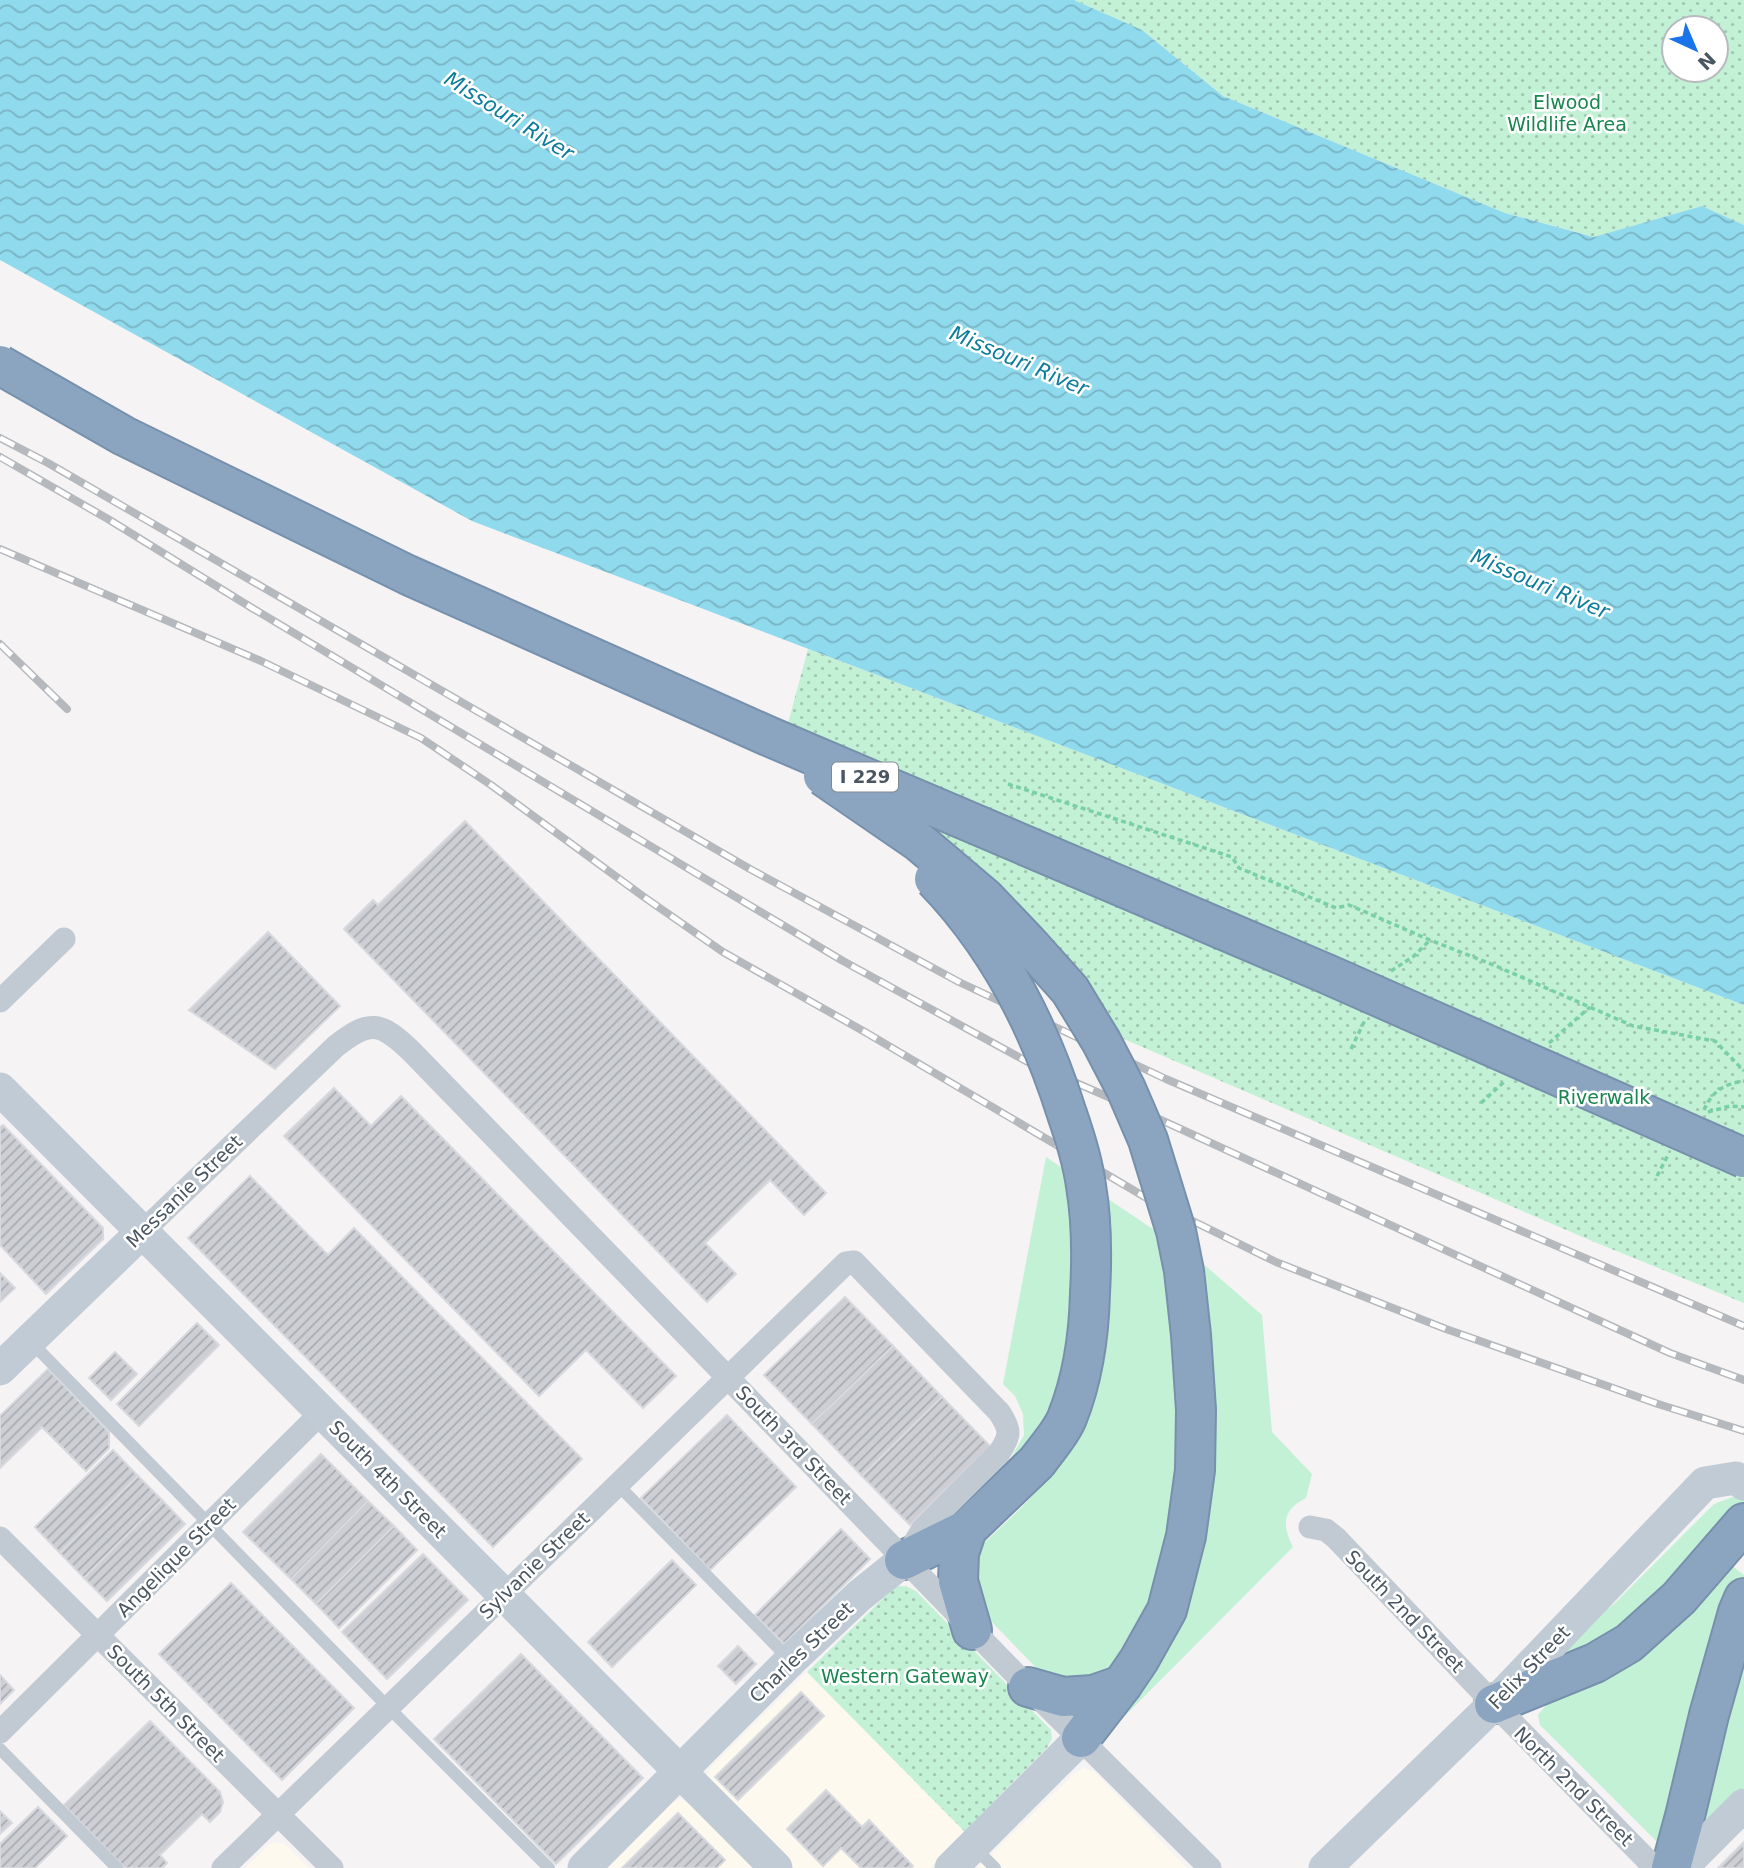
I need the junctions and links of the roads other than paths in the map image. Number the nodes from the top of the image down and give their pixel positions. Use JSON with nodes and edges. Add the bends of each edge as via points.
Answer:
{"nodes":[{"id":1,"x":0,"y":366,"type":"edge"},
{"id":2,"x":730,"y":719,"type":"junction"},
{"id":3,"x":768,"y":736,"type":"junction"},
{"id":4,"x":927,"y":803,"type":"junction"},
{"id":5,"x":64,"y":939,"type":"dead end"},
{"id":6,"x":0,"y":1001,"type":"edge"},
{"id":7,"x":376,"y":1027,"type":"joint"},
{"id":8,"x":0,"y":1089,"type":"edge"},
{"id":9,"x":1744,"y":1157,"type":"edge"},
{"id":10,"x":142,"y":1232,"type":"junction"},
{"id":11,"x":30,"y":1340,"type":"junction"},
{"id":12,"x":0,"y":1369,"type":"edge"},
{"id":13,"x":728,"y":1377,"type":"junction"},
{"id":14,"x":323,"y":1412,"type":"junction"},
{"id":15,"x":1009,"y":1433,"type":"joint"},
{"id":16,"x":1740,"y":1481,"type":"edge"},
{"id":17,"x":617,"y":1484,"type":"junction"},
{"id":18,"x":1744,"y":1523,"type":"edge"},
{"id":19,"x":209,"y":1524,"type":"junction"},
{"id":20,"x":1310,"y":1527,"type":"dead end"},
{"id":21,"x":967,"y":1529,"type":"junction"},
{"id":22,"x":0,"y":1538,"type":"edge"},
{"id":23,"x":904,"y":1560,"type":"junction"},
{"id":24,"x":504,"y":1595,"type":"junction"},
{"id":25,"x":1744,"y":1598,"type":"edge"},
{"id":26,"x":972,"y":1630,"type":"junction"},
{"id":27,"x":97,"y":1635,"type":"junction"},
{"id":28,"x":790,"y":1661,"type":"junction"},
{"id":29,"x":1122,"y":1685,"type":"junction"},
{"id":30,"x":1028,"y":1687,"type":"junction"},
{"id":31,"x":1493,"y":1704,"type":"junction"},
{"id":32,"x":388,"y":1707,"type":"junction"},
{"id":33,"x":0,"y":1732,"type":"edge"},
{"id":34,"x":1081,"y":1738,"type":"junction"},
{"id":35,"x":0,"y":1749,"type":"edge"},
{"id":36,"x":680,"y":1771,"type":"junction"},
{"id":37,"x":1744,"y":1805,"type":"edge"},
{"id":38,"x":278,"y":1814,"type":"junction"},
{"id":39,"x":973,"y":1861,"type":"edge"},
{"id":40,"x":117,"y":1868,"type":"edge"},
{"id":41,"x":223,"y":1868,"type":"edge"},
{"id":42,"x":332,"y":1868,"type":"edge"},
{"id":43,"x":549,"y":1868,"type":"edge"},
{"id":44,"x":584,"y":1868,"type":"edge"},
{"id":45,"x":776,"y":1868,"type":"edge"},
{"id":46,"x":1210,"y":1868,"type":"edge"},
{"id":47,"x":1325,"y":1868,"type":"edge"},
{"id":48,"x":1655,"y":1868,"type":"edge"},
{"id":49,"x":1671,"y":1868,"type":"edge"},
{"id":50,"x":1681,"y":1868,"type":"edge"}],
"edges":[{"from":1,"to":2,"type":"highway","number":"I 229","bridge":true,"via":[[125,438],[409,578]]},
{"from":1,"to":3,"type":"highway","number":"I 229","bridge":true,"via":[[124,436],[408,575]]},
{"from":2,"to":4,"type":"highway","number":"I 229","bridge":true},
{"from":2,"to":21,"type":"highway","bridge":true,"via":[[830,779],[947,893],[991,950],[1018,997],[1045,1052],[1076,1140],[1090,1230],[1089,1329],[1081,1375],[1066,1420],[1038,1462]]},
{"from":3,"to":4,"type":"highway","number":"I 229","bridge":true},
{"from":3,"to":29,"type":"highway","bridge":true,"via":[[919,842],[985,898],[1027,942],[1070,990],[1126,1088],[1148,1140],[1184,1271],[1196,1410],[1195,1470],[1186,1536],[1167,1610]]},
{"from":4,"to":9,"type":"highway","number":"I 229","bridge":true},
{"from":5,"to":6,"type":"street"},
{"from":7,"to":10,"type":"street","name":"Messanie Street","via":[[358,1030],[336,1046]]},
{"from":7,"to":13,"type":"street","name":"South 3rd Street","via":[[396,1036]]},
{"from":8,"to":10,"type":"main road","name":"South 4th Street"},
{"from":10,"to":11,"type":"main road","name":"Messanie Street"},
{"from":10,"to":14,"type":"main road","name":"South 4th Street"},
{"from":11,"to":12,"type":"main road","name":"Messanie Street"},
{"from":11,"to":19,"type":"lane"},
{"from":13,"to":15,"type":"street","name":"Sylvanie Street","via":[[846,1263],[854,1262],[999,1412]]},
{"from":13,"to":17,"type":"street","name":"Sylvanie Street"},
{"from":13,"to":23,"type":"street","name":"South 3rd Street"},
{"from":14,"to":19,"type":"street","name":"Angelique Street"},
{"from":14,"to":24,"type":"main road","name":"South 4th Street"},
{"from":15,"to":23,"type":"street","name":"Charles Street","via":[[999,1453],[922,1530]]},
{"from":16,"to":31,"type":"main road","name":"Felix Street","via":[[1704,1483]]},
{"from":17,"to":24,"type":"street","name":"Sylvanie Street"},
{"from":17,"to":28,"type":"lane"},
{"from":18,"to":31,"type":"highway","via":[[1679,1598],[1629,1643],[1595,1663]]},
{"from":19,"to":27,"type":"street","name":"Angelique Street"},
{"from":19,"to":32,"type":"lane"},
{"from":20,"to":31,"type":"street","name":"South 2nd Street","via":[[1336,1538]]},
{"from":21,"to":23,"type":"highway"},
{"from":21,"to":26,"type":"highway","via":[[959,1553],[958,1581]]},
{"from":22,"to":27,"type":"street","name":"South 5th Street"},
{"from":23,"to":26,"type":"street","name":"South 3rd Street"},
{"from":23,"to":28,"type":"main road","name":"Charles Street"},
{"from":24,"to":32,"type":"street","name":"Sylvanie Street"},
{"from":24,"to":36,"type":"main road","name":"South 4th Street"},
{"from":25,"to":49,"type":"highway"},
{"from":26,"to":30,"type":"street","name":"South 3rd Street"},
{"from":27,"to":33,"type":"street","name":"Angelique Street"},
{"from":27,"to":38,"type":"street","name":"South 5th Street"},
{"from":28,"to":36,"type":"main road","name":"Charles Street"},
{"from":29,"to":30,"type":"highway","via":[[1093,1695],[1063,1697]]},
{"from":29,"to":34,"type":"highway"},
{"from":30,"to":34,"type":"street","name":"South 3rd Street"},
{"from":31,"to":47,"type":"main road","name":"Felix Street"},
{"from":31,"to":48,"type":"street","name":"North 2nd Street"},
{"from":32,"to":38,"type":"street","name":"Sylvanie Street"},
{"from":32,"to":43,"type":"lane"},
{"from":34,"to":39,"type":"main road"},
{"from":34,"to":46,"type":"street","name":"South 3rd Street"},
{"from":35,"to":40,"type":"lane"},
{"from":36,"to":44,"type":"main road","name":"Charles Street"},
{"from":36,"to":45,"type":"main road","name":"South 4th Street"},
{"from":37,"to":50,"type":"main road"},
{"from":38,"to":41,"type":"street","name":"Sylvanie Street"},
{"from":38,"to":42,"type":"street","name":"South 5th Street"}]}
